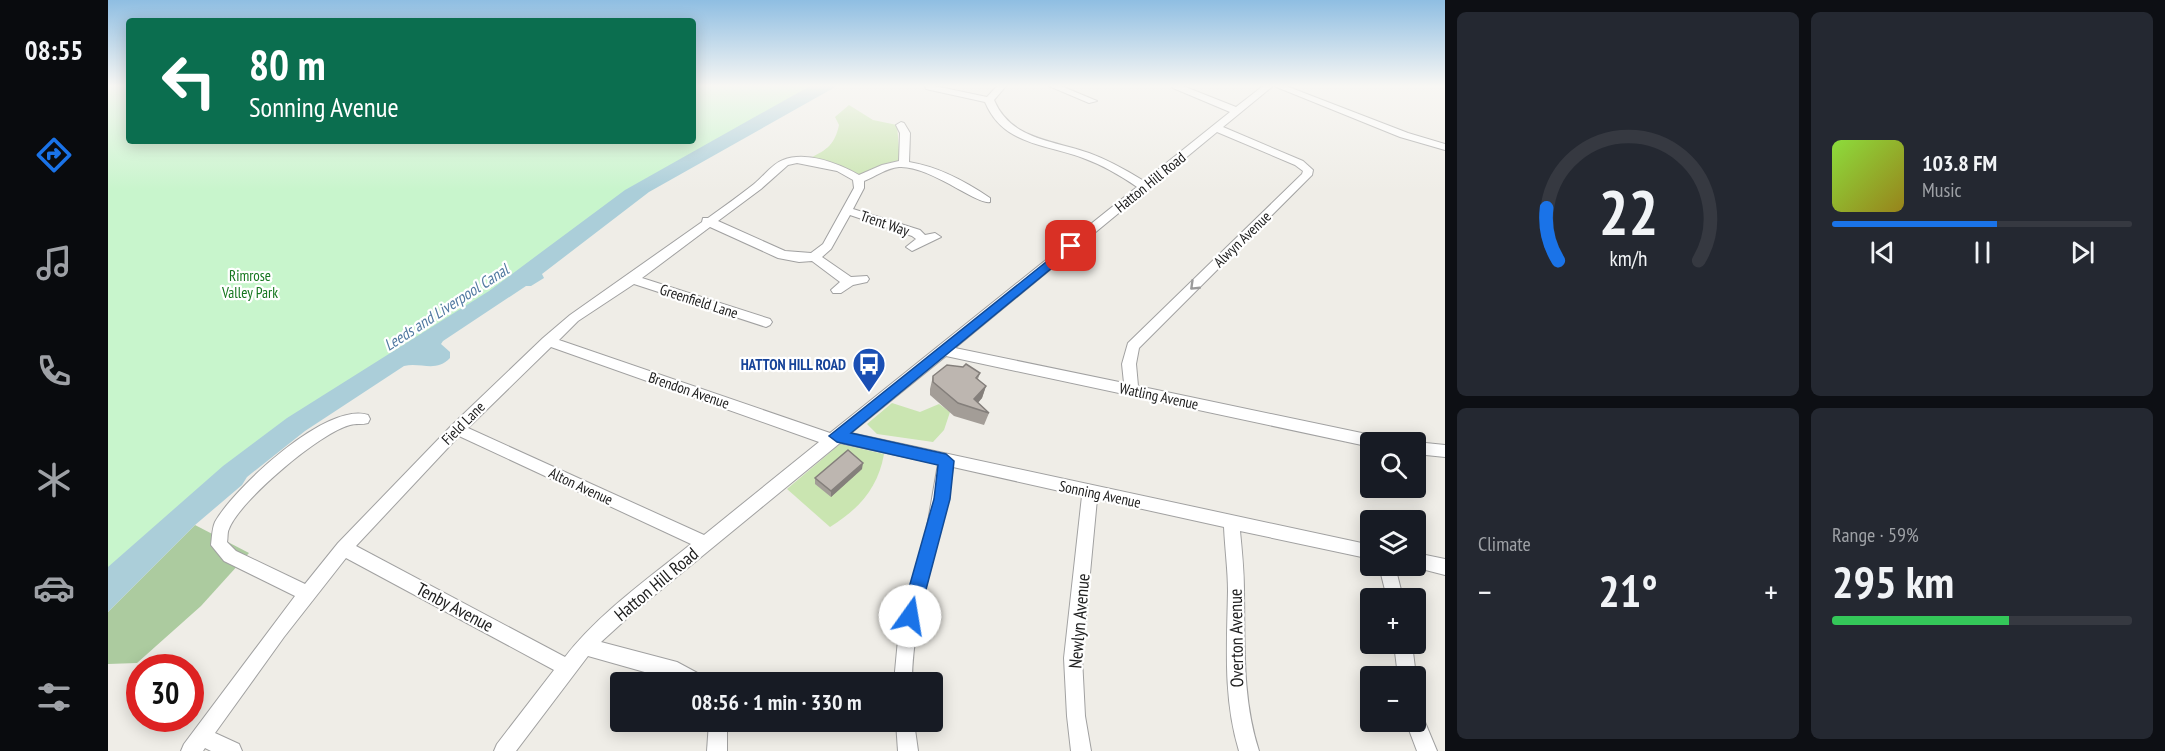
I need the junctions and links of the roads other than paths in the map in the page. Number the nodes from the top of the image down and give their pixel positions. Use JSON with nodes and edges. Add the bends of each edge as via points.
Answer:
{"nodes":[{"id":1,"x":999,"y":121,"type":"edge"},
{"id":2,"x":1223,"y":121,"type":"edge"},
{"id":3,"x":1369,"y":121,"type":"edge"},
{"id":4,"x":901,"y":125,"type":"dead end"},
{"id":5,"x":1216,"y":128,"type":"junction"},
{"id":6,"x":1445,"y":147,"type":"edge"},
{"id":7,"x":904,"y":163,"type":"junction"},
{"id":8,"x":858,"y":179,"type":"junction"},
{"id":9,"x":1145,"y":187,"type":"junction"},
{"id":10,"x":986,"y":200,"type":"dead end"},
{"id":11,"x":846,"y":210,"type":"junction"},
{"id":12,"x":708,"y":221,"type":"junction"},
{"id":13,"x":912,"y":247,"type":"dead end"},
{"id":14,"x":814,"y":257,"type":"junction"},
{"id":15,"x":632,"y":279,"type":"junction"},
{"id":16,"x":863,"y":279,"type":"dead end"},
{"id":17,"x":849,"y":282,"type":"junction"},
{"id":18,"x":837,"y":290,"type":"dead end"},
{"id":19,"x":766,"y":322,"type":"dead end"},
{"id":20,"x":548,"y":340,"type":"junction"},
{"id":21,"x":942,"y":350,"type":"junction"},
{"id":22,"x":1131,"y":390,"type":"junction"},
{"id":23,"x":363,"y":419,"type":"dead end"},
{"id":24,"x":457,"y":429,"type":"junction"},
{"id":25,"x":834,"y":438,"type":"junction"},
{"id":26,"x":1360,"y":439,"type":"edge"},
{"id":27,"x":1426,"y":449,"type":"edge"},
{"id":28,"x":1445,"y":451,"type":"edge"},
{"id":29,"x":946,"y":461,"type":"junction"},
{"id":30,"x":1090,"y":492,"type":"junction"},
{"id":31,"x":1232,"y":523,"type":"junction"},
{"id":32,"x":705,"y":543,"type":"junction"},
{"id":33,"x":344,"y":548,"type":"junction"},
{"id":34,"x":1360,"y":550,"type":"edge"},
{"id":35,"x":1426,"y":563,"type":"edge"},
{"id":36,"x":1445,"y":567,"type":"edge"},
{"id":37,"x":308,"y":594,"type":"junction"},
{"id":38,"x":584,"y":646,"type":"junction"},
{"id":39,"x":566,"y":667,"type":"junction"},
{"id":40,"x":679,"y":672,"type":"edge"},
{"id":41,"x":903,"y":672,"type":"edge"},
{"id":42,"x":718,"y":732,"type":"edge"},
{"id":43,"x":905,"y":732,"type":"edge"},
{"id":44,"x":1419,"y":732,"type":"edge"},
{"id":45,"x":196,"y":744,"type":"edge"},
{"id":46,"x":232,"y":751,"type":"edge"},
{"id":47,"x":504,"y":751,"type":"edge"},
{"id":48,"x":717,"y":751,"type":"edge"},
{"id":49,"x":908,"y":751,"type":"edge"},
{"id":50,"x":1081,"y":751,"type":"edge"},
{"id":51,"x":1249,"y":751,"type":"edge"},
{"id":52,"x":1427,"y":751,"type":"edge"}],
"edges":[{"from":1,"to":9,"type":"street","via":[[1029,139],[1088,156]]},
{"from":2,"to":5,"type":"street","name":"Hatton Hill Road"},
{"from":3,"to":6,"type":"street"},
{"from":4,"to":7,"type":"street","via":[[905,133]]},
{"from":5,"to":9,"type":"street","name":"Hatton Hill Road"},
{"from":5,"to":22,"type":"street","name":"Alwyn Avenue","one_way":true,"via":[[1299,163],[1308,170],[1307,175],[1133,346],[1129,364]]},
{"from":7,"to":8,"type":"street"},
{"from":7,"to":10,"type":"street","via":[[940,175]]},
{"from":8,"to":11,"type":"street","via":[[859,188]]},
{"from":8,"to":12,"type":"street","name":"Field Lane","via":[[841,169],[814,162],[784,163]]},
{"from":9,"to":21,"type":"street","name":"Hatton Hill Road"},
{"from":11,"to":13,"type":"street","name":"Trent Way","via":[[929,238]]},
{"from":11,"to":14,"type":"street","via":[[827,246]]},
{"from":12,"to":14,"type":"street","via":[[782,255]]},
{"from":12,"to":15,"type":"street","name":"Field Lane"},
{"from":14,"to":17,"type":"street"},
{"from":15,"to":19,"type":"street","name":"Greenfield Lane"},
{"from":15,"to":20,"type":"street","name":"Field Lane"},
{"from":16,"to":17,"type":"street"},
{"from":17,"to":18,"type":"street"},
{"from":20,"to":24,"type":"street","name":"Field Lane"},
{"from":20,"to":25,"type":"street","name":"Brendon Avenue"},
{"from":21,"to":22,"type":"street","name":"Watling Avenue"},
{"from":21,"to":25,"type":"street","name":"Hatton Hill Road"},
{"from":22,"to":26,"type":"street","name":"Watling Avenue"},
{"from":23,"to":37,"type":"street","via":[[348,419],[304,442],[240,499],[221,527],[219,545],[230,556]]},
{"from":24,"to":32,"type":"street","name":"Alton Avenue"},
{"from":24,"to":33,"type":"street","name":"Field Lane"},
{"from":25,"to":29,"type":"street","name":"Sonning Avenue"},
{"from":25,"to":32,"type":"street","name":"Hatton Hill Road"},
{"from":27,"to":28,"type":"street"},
{"from":29,"to":30,"type":"street","name":"Sonning Avenue"},
{"from":29,"to":41,"type":"street","via":[[942,499],[914,595]]},
{"from":30,"to":31,"type":"street","name":"Sonning Avenue"},
{"from":30,"to":50,"type":"street","name":"Newlyn Avenue","via":[[1073,658]]},
{"from":31,"to":34,"type":"street","name":"Sonning Avenue"},
{"from":31,"to":51,"type":"street","name":"Overton Avenue","via":[[1236,686],[1240,728]]},
{"from":32,"to":38,"type":"street","name":"Hatton Hill Road"},
{"from":33,"to":37,"type":"street","name":"Field Lane"},
{"from":33,"to":39,"type":"street","name":"Tenby Avenue"},
{"from":35,"to":36,"type":"street"},
{"from":37,"to":45,"type":"street","name":"Field Lane"},
{"from":38,"to":39,"type":"street","name":"Hatton Hill Road"},
{"from":38,"to":40,"type":"street"},
{"from":39,"to":47,"type":"street","name":"Hatton Hill Road"},
{"from":42,"to":48,"type":"street"},
{"from":43,"to":49,"type":"street"},
{"from":44,"to":52,"type":"street"},
{"from":45,"to":46,"type":"street"}]}
